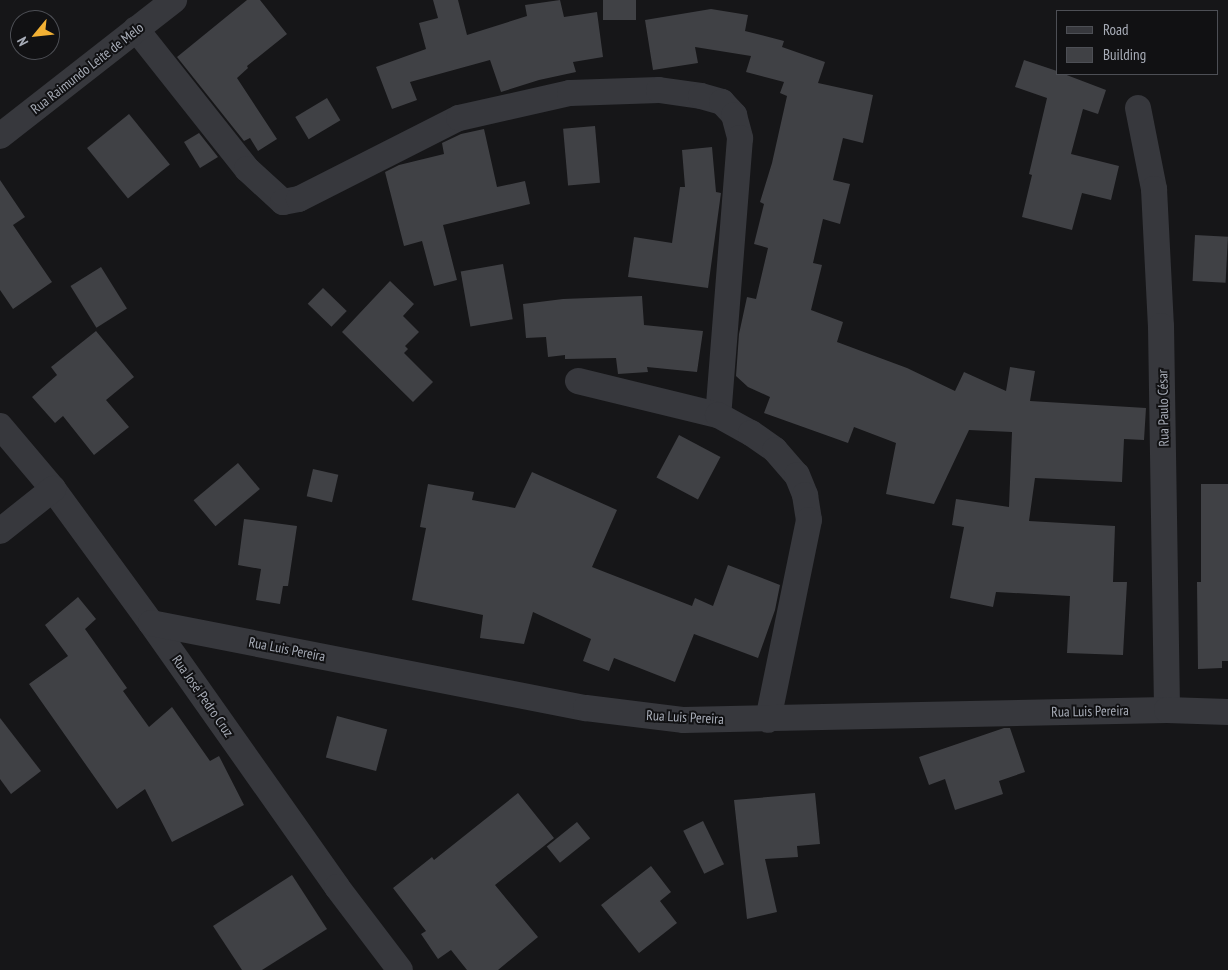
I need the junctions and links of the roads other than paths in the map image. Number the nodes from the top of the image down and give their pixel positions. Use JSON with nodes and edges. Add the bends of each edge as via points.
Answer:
{"nodes":[{"id":1,"x":174,"y":0,"type":"edge"},
{"id":2,"x":136,"y":29,"type":"junction"},
{"id":3,"x":1138,"y":108,"type":"dead end"},
{"id":4,"x":0,"y":136,"type":"edge"},
{"id":5,"x":578,"y":382,"type":"dead end"},
{"id":6,"x":718,"y":415,"type":"junction"},
{"id":7,"x":0,"y":426,"type":"edge"},
{"id":8,"x":53,"y":489,"type":"junction"},
{"id":9,"x":0,"y":531,"type":"edge"},
{"id":10,"x":151,"y":623,"type":"junction"},
{"id":11,"x":1167,"y":710,"type":"junction"},
{"id":12,"x":1228,"y":712,"type":"edge"},
{"id":13,"x":768,"y":720,"type":"junction"},
{"id":14,"x":400,"y":970,"type":"edge"}],
"edges":[{"from":1,"to":2,"type":"street","name":"Rua Raimundo Leite de Melo"},
{"from":2,"to":4,"type":"street","name":"Rua Raimundo Leite de Melo"},
{"from":2,"to":6,"type":"street","via":[[247,169],[283,202],[300,199],[459,118],[570,93],[659,90],[722,102],[734,116],[740,138]]},
{"from":3,"to":11,"type":"street","name":"Rua Paulo César","via":[[1154,189],[1161,326]]},
{"from":5,"to":6,"type":"street"},
{"from":6,"to":13,"type":"street","via":[[775,450],[797,475],[806,495],[809,520],[804,551]]},
{"from":7,"to":8,"type":"street","name":"Rua José Pedro Cruz"},
{"from":8,"to":9,"type":"street"},
{"from":8,"to":10,"type":"street","name":"Rua José Pedro Cruz"},
{"from":10,"to":13,"type":"street","name":"Rua Luis Pereira","via":[[586,708],[684,720]]},
{"from":10,"to":14,"type":"street","name":"Rua José Pedro Cruz","via":[[337,887]]},
{"from":11,"to":12,"type":"street","name":"Rua Luis Pereira"},
{"from":11,"to":13,"type":"street","name":"Rua Luis Pereira","via":[[845,715]]}]}
